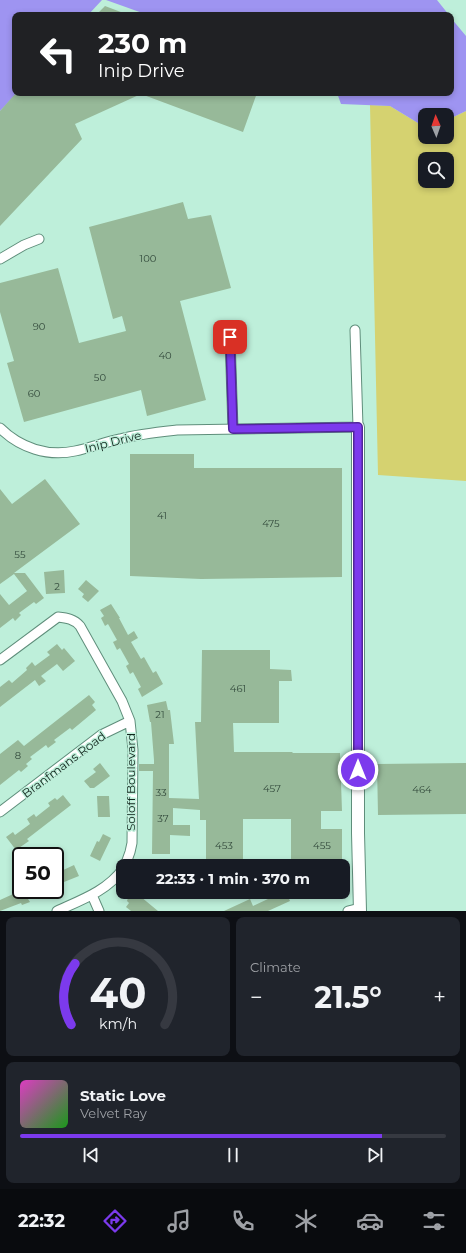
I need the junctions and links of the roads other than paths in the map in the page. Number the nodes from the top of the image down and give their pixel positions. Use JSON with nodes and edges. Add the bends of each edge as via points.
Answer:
{"nodes":[{"id":1,"x":39,"y":239,"type":"dead end"},
{"id":2,"x":0,"y":259,"type":"edge"},
{"id":3,"x":355,"y":330,"type":"dead end"},
{"id":4,"x":230,"y":337,"type":"dead end"},
{"id":5,"x":358,"y":427,"type":"junction"},
{"id":6,"x":0,"y":428,"type":"edge"},
{"id":7,"x":233,"y":429,"type":"junction"},
{"id":8,"x":0,"y":660,"type":"edge"},
{"id":9,"x":130,"y":720,"type":"junction"},
{"id":10,"x":0,"y":812,"type":"edge"},
{"id":11,"x":127,"y":859,"type":"edge"},
{"id":12,"x":116,"y":877,"type":"edge"},
{"id":13,"x":92,"y":895,"type":"junction"},
{"id":14,"x":356,"y":910,"type":"edge"},
{"id":15,"x":57,"y":911,"type":"edge"},
{"id":16,"x":99,"y":911,"type":"edge"}],
"edges":[{"from":1,"to":2,"type":"street"},
{"from":3,"to":5,"type":"street"},
{"from":4,"to":7,"type":"street"},
{"from":5,"to":7,"type":"street","name":"Inip Drive"},
{"from":5,"to":14,"type":"main road"},
{"from":6,"to":7,"type":"street","name":"Inip Drive","via":[[29,448],[48,452],[75,451],[154,432]]},
{"from":8,"to":9,"type":"street","name":"Soloff Boulevard","via":[[52,620],[58,617],[69,619],[80,626]]},
{"from":9,"to":10,"type":"street","name":"Branfmans Road","via":[[101,735]]},
{"from":9,"to":11,"type":"street","name":"Soloff Boulevard","via":[[133,750],[132,843]]},
{"from":12,"to":13,"type":"street","name":"Soloff Boulevard","via":[[110,884]]},
{"from":13,"to":15,"type":"street","name":"Soloff Boulevard"},
{"from":13,"to":16,"type":"street"}]}
